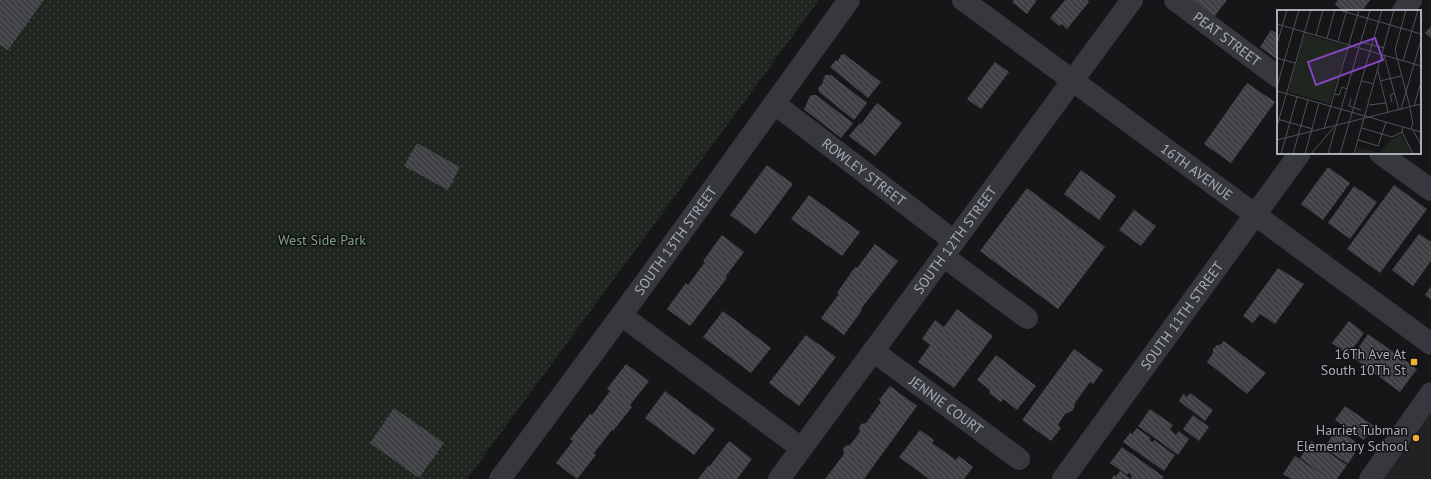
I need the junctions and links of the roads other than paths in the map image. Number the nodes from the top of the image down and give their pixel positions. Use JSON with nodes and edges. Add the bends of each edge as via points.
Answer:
{"nodes":[{"id":1,"x":849,"y":0,"type":"edge"},
{"id":2,"x":962,"y":0,"type":"edge"},
{"id":3,"x":1132,"y":0,"type":"edge"},
{"id":4,"x":1175,"y":0,"type":"edge"},
{"id":5,"x":1411,"y":0,"type":"edge"},
{"id":6,"x":1404,"y":10,"type":"edge"},
{"id":7,"x":1277,"y":76,"type":"edge"},
{"id":8,"x":1073,"y":80,"type":"junction"},
{"id":9,"x":775,"y":104,"type":"junction"},
{"id":10,"x":1299,"y":154,"type":"edge"},
{"id":11,"x":1381,"y":154,"type":"edge"},
{"id":12,"x":1431,"y":190,"type":"edge"},
{"id":13,"x":1255,"y":215,"type":"junction"},
{"id":14,"x":949,"y":248,"type":"junction"},
{"id":15,"x":621,"y":315,"type":"junction"},
{"id":16,"x":1027,"y":318,"type":"dead end"},
{"id":17,"x":1431,"y":344,"type":"edge"},
{"id":18,"x":873,"y":351,"type":"junction"},
{"id":19,"x":1431,"y":393,"type":"edge"},
{"id":20,"x":801,"y":448,"type":"junction"},
{"id":21,"x":1019,"y":459,"type":"dead end"},
{"id":22,"x":500,"y":479,"type":"edge"},
{"id":23,"x":779,"y":479,"type":"edge"},
{"id":24,"x":1063,"y":479,"type":"edge"},
{"id":25,"x":1370,"y":479,"type":"edge"}],
"edges":[{"from":1,"to":9,"type":"street","name":"SOUTH 13TH STREET"},
{"from":2,"to":8,"type":"street","name":"16TH AVENUE"},
{"from":3,"to":8,"type":"street","name":"SOUTH 12TH STREET"},
{"from":4,"to":7,"type":"street","name":"PEAT STREET"},
{"from":5,"to":6,"type":"street"},
{"from":8,"to":13,"type":"street","name":"16TH AVENUE"},
{"from":8,"to":14,"type":"street","name":"SOUTH 12TH STREET"},
{"from":9,"to":14,"type":"street","name":"ROWLEY STREET"},
{"from":9,"to":15,"type":"street","name":"SOUTH 13TH STREET"},
{"from":10,"to":13,"type":"street","name":"SOUTH 11TH STREET"},
{"from":11,"to":12,"type":"street"},
{"from":13,"to":17,"type":"street","name":"16TH AVENUE"},
{"from":13,"to":24,"type":"street","name":"SOUTH 11TH STREET"},
{"from":14,"to":16,"type":"street","name":"ROWLEY STREET"},
{"from":14,"to":18,"type":"street","name":"SOUTH 12TH STREET"},
{"from":15,"to":20,"type":"street"},
{"from":15,"to":22,"type":"street","name":"SOUTH 13TH STREET"},
{"from":18,"to":20,"type":"street","name":"SOUTH 12TH STREET"},
{"from":18,"to":21,"type":"street","name":"JENNIE COURT"},
{"from":19,"to":25,"type":"street"},
{"from":20,"to":23,"type":"street","name":"SOUTH 12TH STREET"}]}
